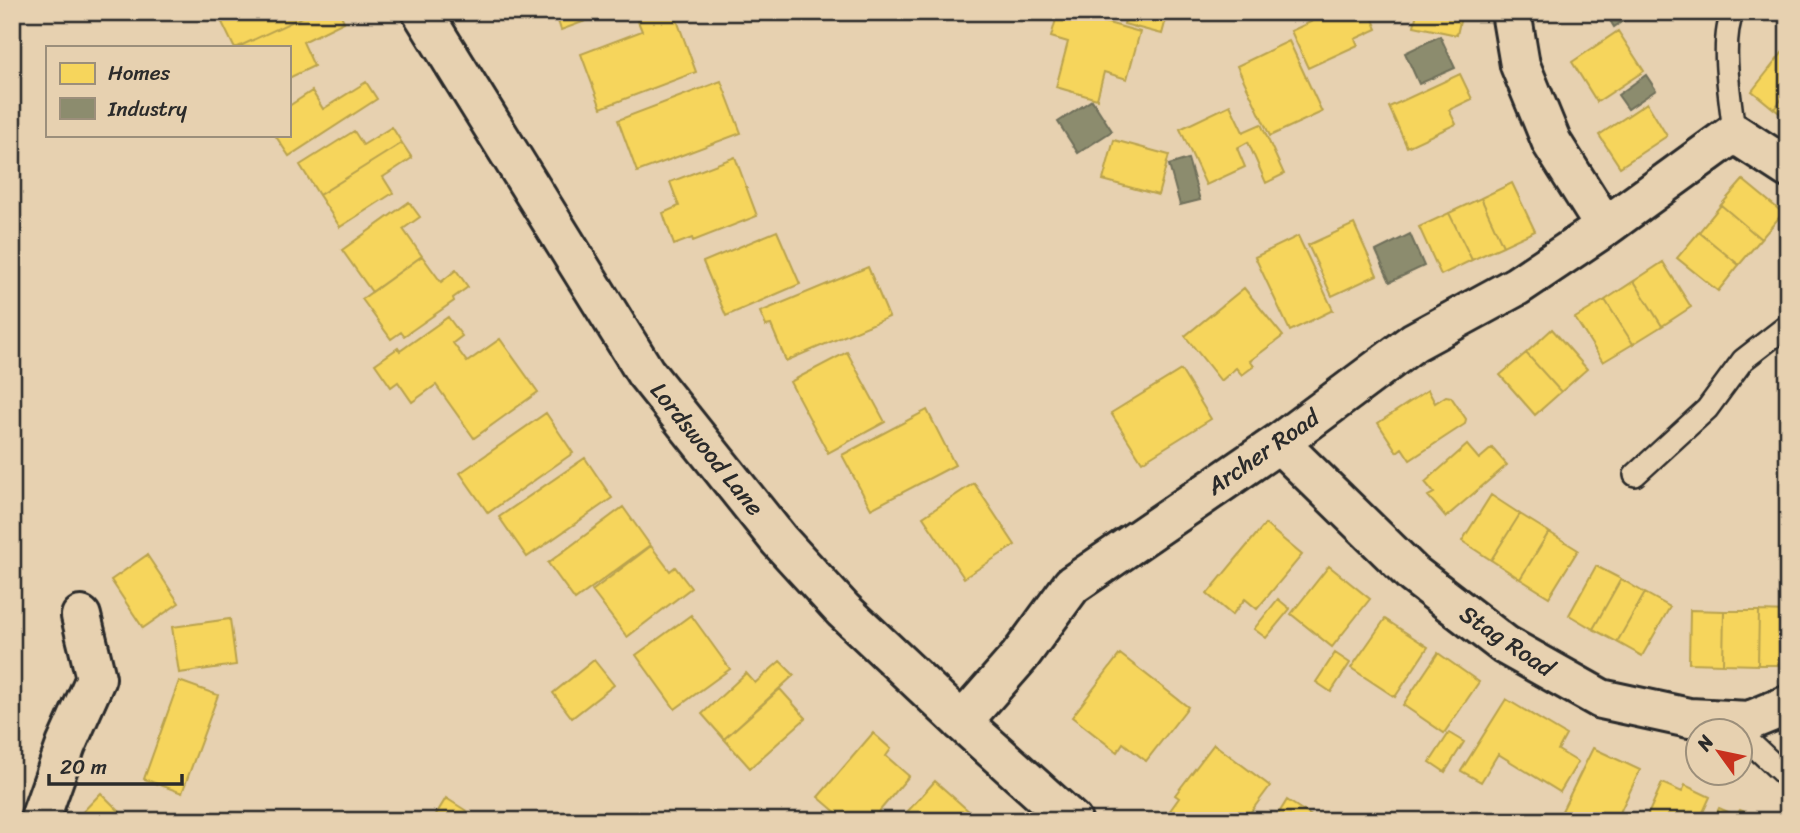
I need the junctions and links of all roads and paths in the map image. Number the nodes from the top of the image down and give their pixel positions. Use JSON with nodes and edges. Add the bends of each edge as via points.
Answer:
{"nodes":[{"id":1,"x":422,"y":12,"type":"edge"},
{"id":2,"x":1511,"y":12,"type":"edge"},
{"id":3,"x":1733,"y":12,"type":"edge"},
{"id":4,"x":1734,"y":133,"type":"junction"},
{"id":5,"x":1788,"y":168,"type":"edge"},
{"id":6,"x":1605,"y":227,"type":"junction"},
{"id":7,"x":1788,"y":326,"type":"edge"},
{"id":8,"x":1279,"y":443,"type":"junction"},
{"id":9,"x":1635,"y":475,"type":"dead end"},
{"id":10,"x":81,"y":617,"type":"dead end"},
{"id":11,"x":1788,"y":705,"type":"edge"},
{"id":12,"x":1689,"y":718,"type":"edge"},
{"id":13,"x":1755,"y":719,"type":"edge"},
{"id":14,"x":962,"y":722,"type":"junction"},
{"id":15,"x":1755,"y":748,"type":"edge"},
{"id":16,"x":1788,"y":778,"type":"edge"},
{"id":17,"x":39,"y":821,"type":"edge"},
{"id":18,"x":1072,"y":821,"type":"edge"}],
"edges":[{"from":1,"to":14,"type":"street","name":"Lordswood Lane","via":[[645,372],[779,540],[844,610]]},
{"from":2,"to":6,"type":"street","via":[[1520,65],[1552,144]]},
{"from":3,"to":4,"type":"lane","via":[[1727,68]]},
{"from":4,"to":5,"type":"street"},
{"from":4,"to":6,"type":"street","name":"Archer Road"},
{"from":6,"to":8,"type":"street","name":"Archer Road","via":[[1517,286],[1414,342]]},
{"from":7,"to":9,"type":"lane","via":[[1743,360],[1707,409]]},
{"from":8,"to":12,"type":"street","name":"Stag Road","via":[[1413,574],[1505,645],[1601,699]]},
{"from":8,"to":14,"type":"street","name":"Archer Road","via":[[1072,585],[1020,656]]},
{"from":10,"to":17,"type":"street","via":[[96,678]]},
{"from":11,"to":13,"type":"street","name":"Stag Road"},
{"from":14,"to":18,"type":"street","name":"Lordswood Lane"},
{"from":15,"to":16,"type":"lane"}]}
